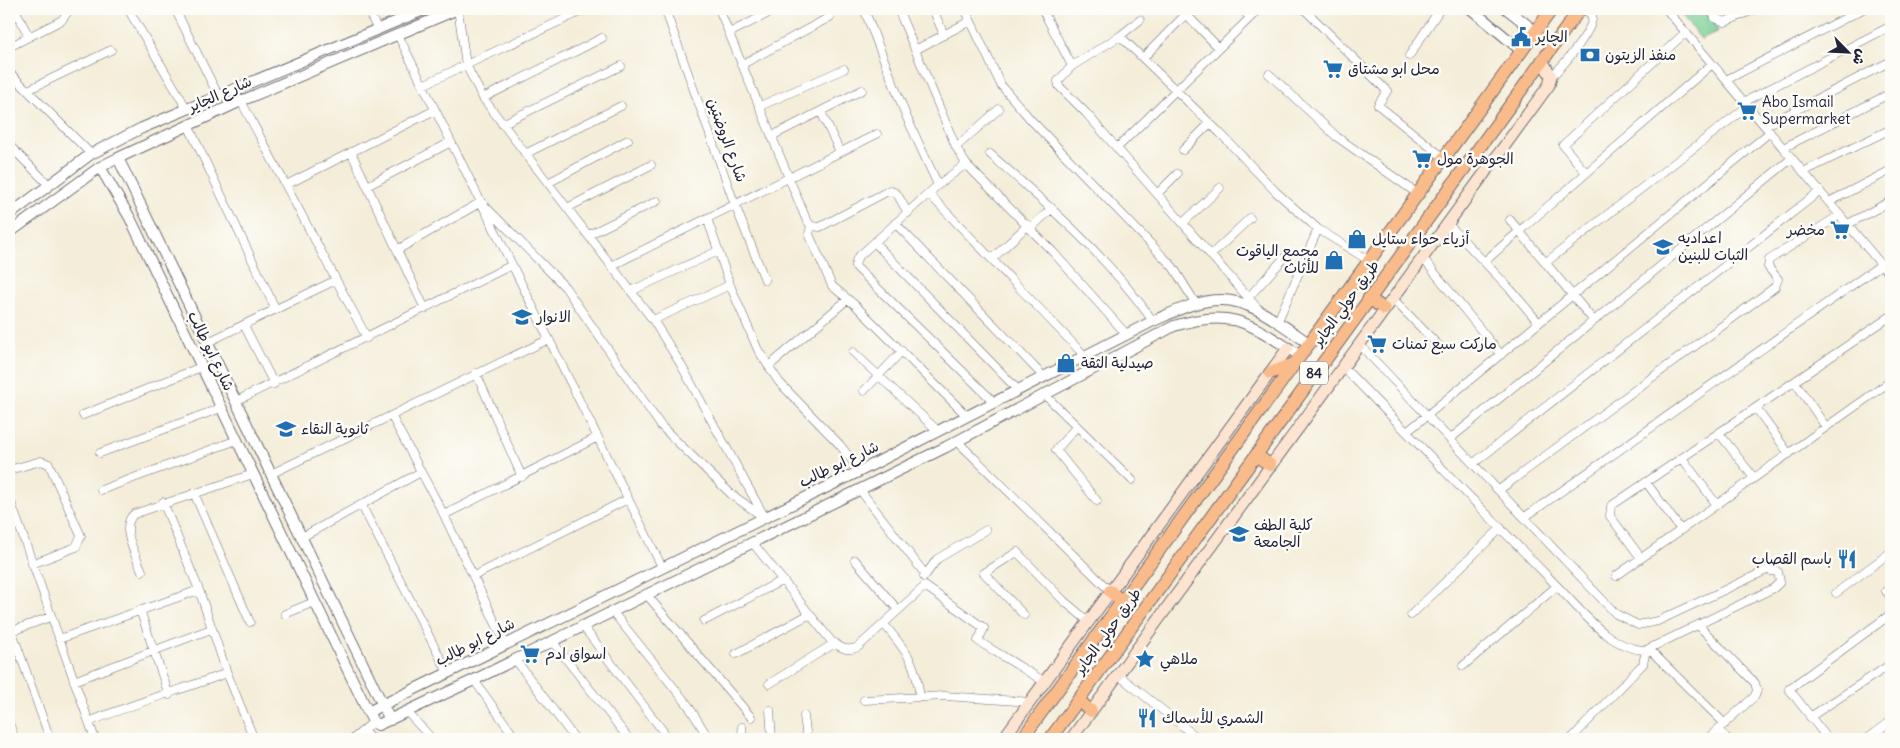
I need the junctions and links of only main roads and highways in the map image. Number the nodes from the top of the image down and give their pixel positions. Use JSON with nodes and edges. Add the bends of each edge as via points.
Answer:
{"nodes":[{"id":1,"x":1552,"y":9,"type":"edge"},
{"id":2,"x":1580,"y":9,"type":"edge"},
{"id":3,"x":1542,"y":60,"type":"junction"},
{"id":4,"x":1369,"y":298,"type":"junction"},
{"id":5,"x":1384,"y":310,"type":"junction"},
{"id":6,"x":1288,"y":348,"type":"road end"},
{"id":7,"x":1298,"y":360,"type":"junction"},
{"id":8,"x":1270,"y":373,"type":"junction"},
{"id":9,"x":1256,"y":455,"type":"junction"},
{"id":10,"x":1270,"y":465,"type":"junction"},
{"id":11,"x":1110,"y":591,"type":"junction"},
{"id":12,"x":1122,"y":602,"type":"junction"},
{"id":13,"x":1078,"y":700,"type":"junction"},
{"id":14,"x":1091,"y":710,"type":"junction"},
{"id":15,"x":1004,"y":739,"type":"edge"},
{"id":16,"x":1022,"y":739,"type":"edge"},
{"id":17,"x":1050,"y":739,"type":"edge"},
{"id":18,"x":1071,"y":739,"type":"edge"}],
"edges":[{"from":1,"to":7,"type":"highway","name":"طريق حولي الجاير","number":"84"},
{"from":2,"to":3,"type":"highway","name":"طريق حولي الجاير","number":"84"},
{"from":3,"to":4,"type":"highway","name":"طريق حولي الجاير","number":"84"},
{"from":3,"to":5,"type":"main road","via":[[1551,76],[1550,85]]},
{"from":4,"to":5,"type":"highway"},
{"from":4,"to":9,"type":"highway","name":"طريق حولي الجاير","number":"84"},
{"from":5,"to":10,"type":"main road"},
{"from":6,"to":8,"type":"main road"},
{"from":7,"to":8,"type":"highway"},
{"from":7,"to":12,"type":"highway","name":"طريق حولي الجاير","number":"84"},
{"from":8,"to":11,"type":"main road"},
{"from":9,"to":10,"type":"highway"},
{"from":9,"to":13,"type":"highway","name":"طريق حولي الجاير","number":"84"},
{"from":10,"to":14,"type":"main road"},
{"from":11,"to":12,"type":"highway"},
{"from":11,"to":15,"type":"main road"},
{"from":12,"to":16,"type":"highway","name":"طريق حولي الجاير","number":"84"},
{"from":13,"to":14,"type":"highway"},
{"from":13,"to":17,"type":"highway","name":"طريق حولي الجاير","number":"84"},
{"from":14,"to":18,"type":"main road"}]}
